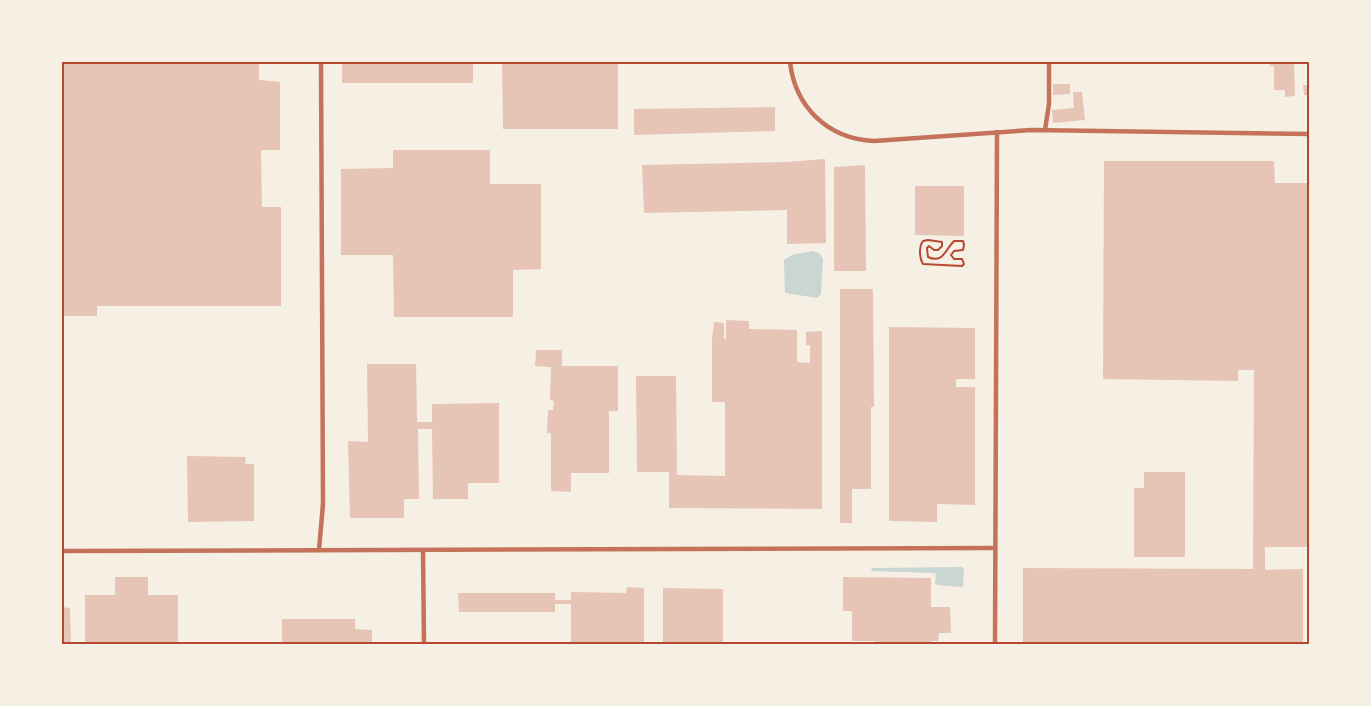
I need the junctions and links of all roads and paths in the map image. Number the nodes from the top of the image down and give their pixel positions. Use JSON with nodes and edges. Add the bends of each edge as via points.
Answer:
{"nodes":[{"id":1,"x":321,"y":62,"type":"edge"},
{"id":2,"x":790,"y":62,"type":"edge"},
{"id":3,"x":1049,"y":62,"type":"edge"},
{"id":4,"x":1045,"y":130,"type":"junction"},
{"id":5,"x":997,"y":132,"type":"junction"},
{"id":6,"x":1310,"y":134,"type":"edge"},
{"id":7,"x":963,"y":265,"type":"joint"},
{"id":8,"x":995,"y":548,"type":"junction"},
{"id":9,"x":318,"y":550,"type":"junction"},
{"id":10,"x":62,"y":551,"type":"edge"},
{"id":11,"x":423,"y":551,"type":"junction"},
{"id":12,"x":424,"y":645,"type":"edge"},
{"id":13,"x":995,"y":645,"type":"edge"}],
"edges":[{"from":1,"to":9,"type":"street","via":[[323,504]]},
{"from":2,"to":5,"type":"street","via":[[794,82],[808,109],[831,130],[849,137],[874,141]]},
{"from":3,"to":4,"type":"street"},
{"from":4,"to":5,"type":"street"},
{"from":4,"to":6,"type":"street"},
{"from":5,"to":8,"type":"street"},
{"from":7,"to":7,"type":"path","via":[[924,265],[920,260],[921,244],[925,240],[942,242],[938,250],[927,248],[928,257],[935,260],[954,241],[963,242],[963,250],[951,255],[963,261]]},
{"from":8,"to":11,"type":"street"},
{"from":8,"to":13,"type":"street"},
{"from":9,"to":10,"type":"street"},
{"from":9,"to":11,"type":"street"},
{"from":11,"to":12,"type":"street"}]}
